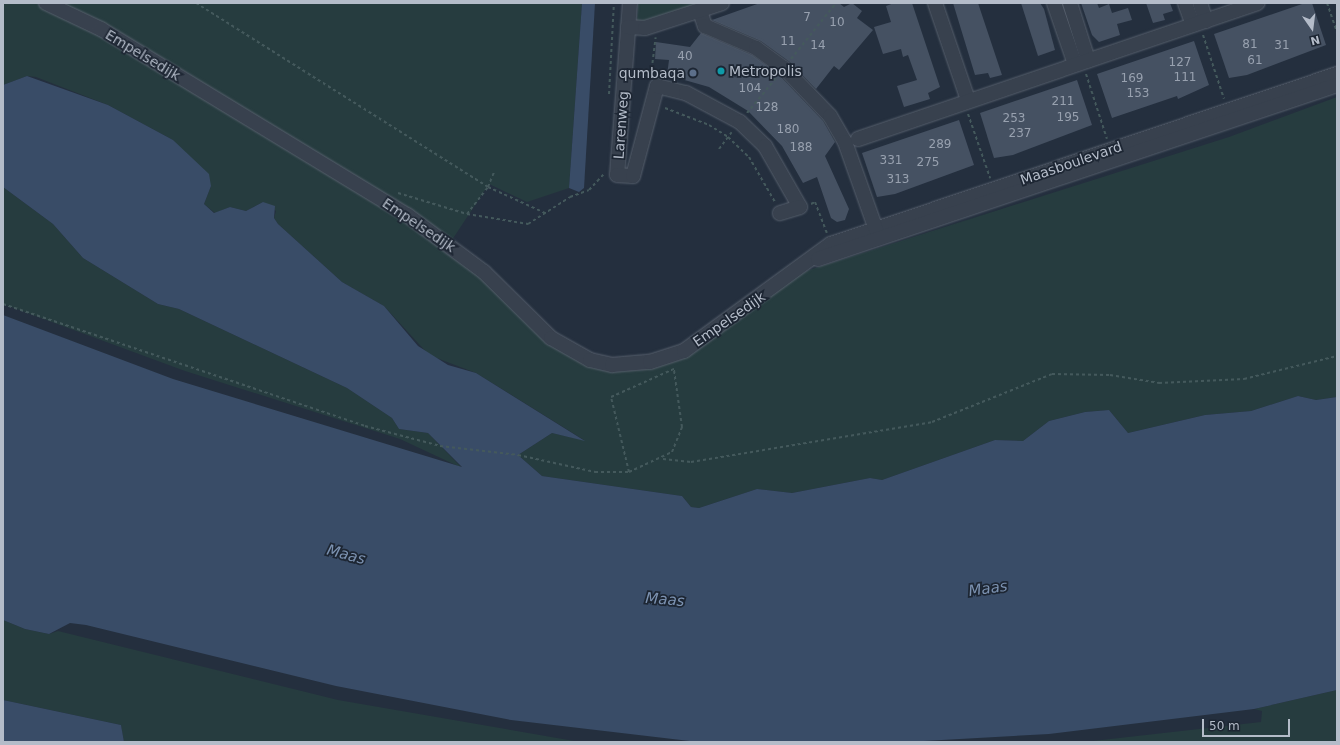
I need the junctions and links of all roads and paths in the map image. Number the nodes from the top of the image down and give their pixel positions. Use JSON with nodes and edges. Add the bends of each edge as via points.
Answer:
{"nodes":[{"id":1,"x":46,"y":3,"type":"edge"},
{"id":2,"x":196,"y":3,"type":"edge"},
{"id":3,"x":630,"y":3,"type":"edge"},
{"id":4,"x":722,"y":3,"type":"edge"},
{"id":5,"x":935,"y":3,"type":"edge"},
{"id":6,"x":1054,"y":3,"type":"edge"},
{"id":7,"x":1070,"y":3,"type":"edge"},
{"id":8,"x":1185,"y":3,"type":"edge"},
{"id":9,"x":1200,"y":3,"type":"edge"},
{"id":10,"x":1258,"y":3,"type":"edge"},
{"id":11,"x":1327,"y":3,"type":"edge"},
{"id":12,"x":700,"y":11,"type":"junction"},
{"id":13,"x":1199,"y":23,"type":"junction"},
{"id":14,"x":655,"y":25,"type":"junction"},
{"id":15,"x":628,"y":27,"type":"junction"},
{"id":16,"x":1337,"y":32,"type":"edge"},
{"id":17,"x":1082,"y":62,"type":"junction"},
{"id":18,"x":1337,"y":74,"type":"edge"},
{"id":19,"x":1337,"y":85,"type":"edge"},
{"id":20,"x":657,"y":86,"type":"junction"},
{"id":21,"x":966,"y":101,"type":"junction"},
{"id":22,"x":652,"y":105,"type":"junction"},
{"id":23,"x":1227,"y":110,"type":"junction"},
{"id":24,"x":858,"y":139,"type":"dead end"},
{"id":25,"x":1111,"y":150,"type":"junction"},
{"id":26,"x":494,"y":172,"type":"dead end"},
{"id":27,"x":612,"y":173,"type":"junction"},
{"id":28,"x":488,"y":187,"type":"junction"},
{"id":29,"x":993,"y":189,"type":"junction"},
{"id":30,"x":390,"y":191,"type":"dead end"},
{"id":31,"x":815,"y":202,"type":"dead end"},
{"id":32,"x":545,"y":213,"type":"junction"},
{"id":33,"x":467,"y":214,"type":"junction"},
{"id":34,"x":780,"y":214,"type":"joint"},
{"id":35,"x":822,"y":218,"type":"dead end"},
{"id":36,"x":878,"y":234,"type":"junction"},
{"id":37,"x":780,"y":282,"type":"joint"},
{"id":38,"x":3,"y":304,"type":"edge"},
{"id":39,"x":1337,"y":356,"type":"edge"},
{"id":40,"x":672,"y":364,"type":"junction"},
{"id":41,"x":661,"y":459,"type":"junction"},
{"id":42,"x":629,"y":472,"type":"junction"}],
"edges":[{"from":1,"to":40,"type":"street","name":"Empelsedijk","via":[[100,29],[407,215],[448,243],[551,338],[579,355],[612,365]]},
{"from":2,"to":28,"type":"path"},
{"from":3,"to":15,"type":"street","name":"Larenweg"},
{"from":4,"to":12,"type":"street"},
{"from":5,"to":21,"type":"street"},
{"from":6,"to":17,"type":"street"},
{"from":7,"to":17,"type":"street"},
{"from":8,"to":13,"type":"street"},
{"from":9,"to":13,"type":"street"},
{"from":10,"to":13,"type":"street"},
{"from":11,"to":16,"type":"path"},
{"from":12,"to":14,"type":"street"},
{"from":12,"to":36,"type":"street","via":[[705,26],[756,48],[784,68],[830,116],[845,142]]},
{"from":13,"to":17,"type":"street"},
{"from":13,"to":23,"type":"path"},
{"from":14,"to":15,"type":"street"},
{"from":14,"to":20,"type":"path","via":[[651,76]]},
{"from":15,"to":27,"type":"street","name":"Larenweg"},
{"from":17,"to":21,"type":"street"},
{"from":17,"to":25,"type":"path"},
{"from":18,"to":23,"type":"street","name":"Maasboulevard"},
{"from":19,"to":36,"type":"street","name":"Maasboulevard"},
{"from":20,"to":22,"type":"street"},
{"from":20,"to":34,"type":"street","via":[[715,105],[740,122],[766,146],[800,207]]},
{"from":21,"to":24,"type":"street"},
{"from":21,"to":29,"type":"path"},
{"from":22,"to":27,"type":"street","via":[[633,176]]},
{"from":22,"to":34,"type":"path","via":[[676,110],[728,137],[749,157],[773,195]]},
{"from":23,"to":25,"type":"street","name":"Maasboulevard"},
{"from":25,"to":29,"type":"street","name":"Maasboulevard"},
{"from":26,"to":28,"type":"path"},
{"from":27,"to":32,"type":"path","via":[[589,190]]},
{"from":28,"to":32,"type":"path"},
{"from":28,"to":33,"type":"path"},
{"from":29,"to":36,"type":"street","name":"Maasboulevard"},
{"from":30,"to":33,"type":"path"},
{"from":31,"to":35,"type":"path"},
{"from":32,"to":33,"type":"path","via":[[528,224]]},
{"from":36,"to":37,"type":"street","name":"Maasboulevard","via":[[809,262]]},
{"from":37,"to":40,"type":"street","name":"Empelsedijk"},
{"from":38,"to":42,"type":"path","via":[[365,426],[440,446],[518,455],[595,472]]},
{"from":39,"to":41,"type":"path","via":[[1244,379],[1159,383],[1110,375],[1052,374],[932,422],[691,462]]},
{"from":40,"to":41,"type":"path","via":[[682,427],[672,452]]},
{"from":40,"to":42,"type":"path","via":[[611,397]]},
{"from":41,"to":42,"type":"path"}]}
